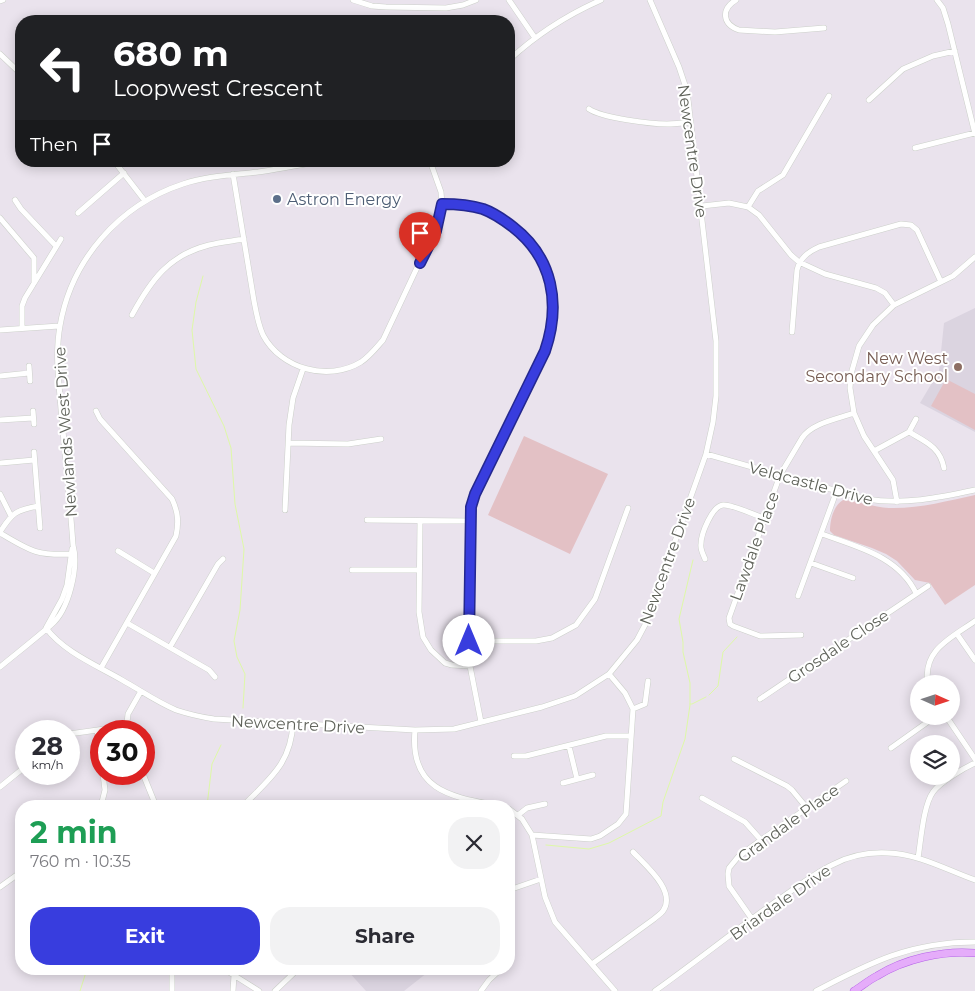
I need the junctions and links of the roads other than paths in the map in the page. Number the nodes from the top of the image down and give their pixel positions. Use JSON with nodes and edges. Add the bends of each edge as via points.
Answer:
{"nodes":[{"id":1,"x":353,"y":0,"type":"edge"},
{"id":2,"x":425,"y":0,"type":"edge"},
{"id":3,"x":476,"y":0,"type":"edge"},
{"id":4,"x":508,"y":0,"type":"edge"},
{"id":5,"x":601,"y":0,"type":"edge"},
{"id":6,"x":650,"y":0,"type":"edge"},
{"id":7,"x":736,"y":0,"type":"edge"},
{"id":8,"x":938,"y":0,"type":"edge"},
{"id":9,"x":423,"y":7,"type":"junction"},
{"id":10,"x":824,"y":28,"type":"dead end"},
{"id":11,"x":535,"y":38,"type":"junction"},
{"id":12,"x":955,"y":51,"type":"junction"},
{"id":13,"x":0,"y":54,"type":"edge"},
{"id":14,"x":515,"y":55,"type":"edge"},
{"id":15,"x":15,"y":68,"type":"edge"},
{"id":16,"x":829,"y":96,"type":"dead end"},
{"id":17,"x":869,"y":100,"type":"dead end"},
{"id":18,"x":589,"y":109,"type":"dead end"},
{"id":19,"x":691,"y":122,"type":"junction"},
{"id":20,"x":975,"y":134,"type":"edge"},
{"id":21,"x":915,"y":148,"type":"dead end"},
{"id":22,"x":119,"y":167,"type":"edge"},
{"id":23,"x":280,"y":167,"type":"edge"},
{"id":24,"x":432,"y":167,"type":"edge"},
{"id":25,"x":124,"y":173,"type":"junction"},
{"id":26,"x":233,"y":174,"type":"junction"},
{"id":27,"x":15,"y":200,"type":"dead end"},
{"id":28,"x":145,"y":201,"type":"junction"},
{"id":29,"x":442,"y":204,"type":"junction"},
{"id":30,"x":702,"y":206,"type":"junction"},
{"id":31,"x":748,"y":207,"type":"junction"},
{"id":32,"x":78,"y":213,"type":"dead end"},
{"id":33,"x":0,"y":218,"type":"edge"},
{"id":34,"x":61,"y":239,"type":"dead end"},
{"id":35,"x":244,"y":239,"type":"junction"},
{"id":36,"x":56,"y":246,"type":"junction"},
{"id":37,"x":975,"y":257,"type":"edge"},
{"id":38,"x":799,"y":262,"type":"junction"},
{"id":39,"x":941,"y":282,"type":"junction"},
{"id":40,"x":34,"y":284,"type":"junction"},
{"id":41,"x":894,"y":305,"type":"junction"},
{"id":42,"x":132,"y":315,"type":"dead end"},
{"id":43,"x":60,"y":326,"type":"junction"},
{"id":44,"x":22,"y":328,"type":"junction"},
{"id":45,"x":0,"y":330,"type":"edge"},
{"id":46,"x":792,"y":332,"type":"dead end"},
{"id":47,"x":29,"y":366,"type":"dead end"},
{"id":48,"x":303,"y":369,"type":"junction"},
{"id":49,"x":30,"y":373,"type":"junction"},
{"id":50,"x":0,"y":376,"type":"edge"},
{"id":51,"x":30,"y":381,"type":"dead end"},
{"id":52,"x":32,"y":411,"type":"dead end"},
{"id":53,"x":96,"y":411,"type":"dead end"},
{"id":54,"x":854,"y":414,"type":"junction"},
{"id":55,"x":916,"y":419,"type":"dead end"},
{"id":56,"x":0,"y":420,"type":"edge"},
{"id":57,"x":909,"y":432,"type":"junction"},
{"id":58,"x":381,"y":439,"type":"dead end"},
{"id":59,"x":289,"y":443,"type":"junction"},
{"id":60,"x":874,"y":451,"type":"junction"},
{"id":61,"x":34,"y":452,"type":"dead end"},
{"id":62,"x":706,"y":454,"type":"junction"},
{"id":63,"x":34,"y":460,"type":"junction"},
{"id":64,"x":1,"y":463,"type":"edge"},
{"id":65,"x":944,"y":468,"type":"dead end"},
{"id":66,"x":780,"y":474,"type":"junction"},
{"id":67,"x":837,"y":490,"type":"junction"},
{"id":68,"x":975,"y":490,"type":"edge"},
{"id":69,"x":0,"y":494,"type":"edge"},
{"id":70,"x":897,"y":502,"type":"junction"},
{"id":71,"x":38,"y":506,"type":"junction"},
{"id":72,"x":628,"y":508,"type":"dead end"},
{"id":73,"x":285,"y":510,"type":"dead end"},
{"id":74,"x":11,"y":516,"type":"junction"},
{"id":75,"x":764,"y":518,"type":"junction"},
{"id":76,"x":367,"y":520,"type":"dead end"},
{"id":77,"x":420,"y":522,"type":"junction"},
{"id":78,"x":470,"y":522,"type":"junction"},
{"id":79,"x":40,"y":528,"type":"dead end"},
{"id":80,"x":0,"y":532,"type":"edge"},
{"id":81,"x":822,"y":534,"type":"junction"},
{"id":82,"x":118,"y":551,"type":"dead end"},
{"id":83,"x":73,"y":554,"type":"junction"},
{"id":84,"x":223,"y":559,"type":"dead end"},
{"id":85,"x":705,"y":559,"type":"dead end"},
{"id":86,"x":811,"y":563,"type":"junction"},
{"id":87,"x":352,"y":570,"type":"dead end"},
{"id":88,"x":419,"y":570,"type":"junction"},
{"id":89,"x":154,"y":573,"type":"junction"},
{"id":90,"x":853,"y":578,"type":"dead end"},
{"id":91,"x":928,"y":586,"type":"dead end"},
{"id":92,"x":916,"y":593,"type":"junction"},
{"id":93,"x":798,"y":596,"type":"dead end"},
{"id":94,"x":975,"y":622,"type":"edge"},
{"id":95,"x":127,"y":623,"type":"junction"},
{"id":96,"x":46,"y":628,"type":"junction"},
{"id":97,"x":957,"y":634,"type":"junction"},
{"id":98,"x":801,"y":636,"type":"dead end"},
{"id":99,"x":469,"y":641,"type":"junction"},
{"id":100,"x":170,"y":648,"type":"junction"},
{"id":101,"x":975,"y":660,"type":"edge"},
{"id":102,"x":470,"y":666,"type":"junction"},
{"id":103,"x":0,"y":667,"type":"edge"},
{"id":104,"x":101,"y":668,"type":"junction"},
{"id":105,"x":609,"y":674,"type":"junction"},
{"id":106,"x":927,"y":675,"type":"edge"},
{"id":107,"x":215,"y":677,"type":"dead end"},
{"id":108,"x":648,"y":681,"type":"dead end"},
{"id":109,"x":141,"y":691,"type":"junction"},
{"id":110,"x":760,"y":699,"type":"dead end"},
{"id":111,"x":633,"y":709,"type":"junction"},
{"id":112,"x":127,"y":720,"type":"edge"},
{"id":113,"x":481,"y":722,"type":"junction"},
{"id":114,"x":293,"y":723,"type":"junction"},
{"id":115,"x":923,"y":725,"type":"edge"},
{"id":116,"x":952,"y":725,"type":"edge"},
{"id":117,"x":415,"y":730,"type":"junction"},
{"id":118,"x":630,"y":736,"type":"junction"},
{"id":119,"x":569,"y":746,"type":"junction"},
{"id":120,"x":891,"y":748,"type":"dead end"},
{"id":121,"x":514,"y":756,"type":"dead end"},
{"id":122,"x":734,"y":759,"type":"dead end"},
{"id":123,"x":975,"y":761,"type":"edge"},
{"id":124,"x":15,"y":775,"type":"edge"},
{"id":125,"x":592,"y":776,"type":"dead end"},
{"id":126,"x":577,"y":779,"type":"junction"},
{"id":127,"x":846,"y":781,"type":"dead end"},
{"id":128,"x":563,"y":783,"type":"dead end"},
{"id":129,"x":104,"y":785,"type":"edge"},
{"id":130,"x":148,"y":785,"type":"edge"},
{"id":131,"x":0,"y":787,"type":"edge"},
{"id":132,"x":702,"y":798,"type":"dead end"},
{"id":133,"x":102,"y":800,"type":"edge"},
{"id":134,"x":154,"y":800,"type":"edge"},
{"id":135,"x":249,"y":800,"type":"edge"},
{"id":136,"x":469,"y":800,"type":"edge"},
{"id":137,"x":545,"y":804,"type":"dead end"},
{"id":138,"x":806,"y":808,"type":"junction"},
{"id":139,"x":515,"y":813,"type":"edge"},
{"id":140,"x":518,"y":815,"type":"junction"},
{"id":141,"x":532,"y":835,"type":"junction"},
{"id":142,"x":761,"y":840,"type":"junction"},
{"id":143,"x":633,"y":852,"type":"dead end"},
{"id":144,"x":918,"y":858,"type":"junction"},
{"id":145,"x":15,"y":877,"type":"edge"},
{"id":146,"x":541,"y":879,"type":"junction"},
{"id":147,"x":975,"y":880,"type":"edge"},
{"id":148,"x":0,"y":888,"type":"edge"},
{"id":149,"x":515,"y":888,"type":"edge"},
{"id":150,"x":752,"y":918,"type":"junction"},
{"id":151,"x":975,"y":942,"type":"edge"},
{"id":152,"x":975,"y":953,"type":"edge"},
{"id":153,"x":592,"y":964,"type":"junction"},
{"id":154,"x":172,"y":975,"type":"edge"},
{"id":155,"x":234,"y":975,"type":"joint"},
{"id":156,"x":292,"y":975,"type":"edge"},
{"id":157,"x":495,"y":975,"type":"edge"},
{"id":158,"x":172,"y":991,"type":"edge"},
{"id":159,"x":233,"y":991,"type":"edge"},
{"id":160,"x":259,"y":991,"type":"edge"},
{"id":161,"x":275,"y":991,"type":"edge"},
{"id":162,"x":481,"y":991,"type":"edge"},
{"id":163,"x":615,"y":991,"type":"edge"},
{"id":164,"x":656,"y":991,"type":"edge"},
{"id":165,"x":816,"y":991,"type":"edge"},
{"id":166,"x":854,"y":991,"type":"edge"}],
"edges":[{"from":1,"to":9,"type":"street","via":[[372,6]]},
{"from":2,"to":9,"type":"street"},
{"from":3,"to":9,"type":"street","via":[[455,7]]},
{"from":4,"to":11,"type":"street"},
{"from":5,"to":11,"type":"street","via":[[558,21]]},
{"from":6,"to":19,"type":"street","name":"Newcentre Drive","via":[[687,91]]},
{"from":7,"to":10,"type":"street","via":[[728,6],[725,14],[728,23],[739,30],[775,32]]},
{"from":8,"to":12,"type":"street"},
{"from":11,"to":14,"type":"street"},
{"from":12,"to":17,"type":"street","via":[[903,69]]},
{"from":12,"to":20,"type":"street"},
{"from":13,"to":15,"type":"street"},
{"from":16,"to":31,"type":"street","via":[[783,175],[758,191]]},
{"from":18,"to":19,"type":"street","via":[[650,123]]},
{"from":19,"to":30,"type":"street","name":"Newcentre Drive"},
{"from":20,"to":21,"type":"street"},
{"from":22,"to":25,"type":"street"},
{"from":23,"to":26,"type":"street","name":"Newlands West Drive"},
{"from":24,"to":29,"type":"street","via":[[440,186]]},
{"from":25,"to":28,"type":"street"},
{"from":25,"to":32,"type":"street"},
{"from":26,"to":28,"type":"street","name":"Newlands West Drive","via":[[185,183]]},
{"from":26,"to":35,"type":"street"},
{"from":27,"to":36,"type":"street"},
{"from":28,"to":43,"type":"street","name":"Newlands West Drive","via":[[115,224],[91,251],[72,284]]},
{"from":29,"to":48,"type":"street","via":[[432,239],[383,340],[360,363],[336,371]]},
{"from":29,"to":78,"type":"street","via":[[484,210],[504,219],[522,233],[543,262],[553,299],[551,335],[475,494]]},
{"from":30,"to":31,"type":"street","via":[[729,203]]},
{"from":30,"to":62,"type":"street","name":"Newcentre Drive","via":[[717,359],[716,396]]},
{"from":31,"to":38,"type":"street","via":[[759,215]]},
{"from":33,"to":40,"type":"street","via":[[34,258]]},
{"from":34,"to":36,"type":"street"},
{"from":35,"to":42,"type":"street","via":[[210,244],[171,262],[154,278]]},
{"from":35,"to":48,"type":"street","via":[[257,318],[264,336],[280,355]]},
{"from":36,"to":40,"type":"street"},
{"from":37,"to":39,"type":"street"},
{"from":38,"to":39,"type":"street","via":[[808,251],[819,246],[906,224],[917,230]]},
{"from":38,"to":41,"type":"street","via":[[824,274],[876,288],[886,293]]},
{"from":38,"to":46,"type":"street"},
{"from":39,"to":41,"type":"street"},
{"from":40,"to":44,"type":"street","via":[[22,306]]},
{"from":41,"to":54,"type":"street","via":[[873,324],[860,346],[851,374]]},
{"from":43,"to":44,"type":"street"},
{"from":43,"to":83,"type":"street","name":"Newlands West Drive","via":[[58,359]]},
{"from":44,"to":45,"type":"street"},
{"from":47,"to":49,"type":"street"},
{"from":48,"to":59,"type":"street","via":[[293,398]]},
{"from":49,"to":50,"type":"street"},
{"from":49,"to":51,"type":"street"},
{"from":52,"to":56,"type":"street","via":[[34,421]]},
{"from":53,"to":89,"type":"street","via":[[176,507],[176,536]]},
{"from":54,"to":60,"type":"street"},
{"from":54,"to":66,"type":"street","name":"Lawdale Place","via":[[805,433]]},
{"from":55,"to":57,"type":"street"},
{"from":57,"to":60,"type":"street"},
{"from":57,"to":65,"type":"street","via":[[935,448]]},
{"from":58,"to":59,"type":"street","via":[[348,444]]},
{"from":59,"to":73,"type":"street"},
{"from":60,"to":70,"type":"street","via":[[893,480]]},
{"from":61,"to":63,"type":"street"},
{"from":62,"to":66,"type":"street","name":"Veldcastle Drive"},
{"from":62,"to":105,"type":"street","name":"Newcentre Drive","via":[[646,623],[637,640]]},
{"from":63,"to":64,"type":"street"},
{"from":63,"to":71,"type":"street"},
{"from":66,"to":67,"type":"street","name":"Veldcastle Drive"},
{"from":66,"to":75,"type":"street","name":"Lawdale Place"},
{"from":67,"to":70,"type":"street","name":"Veldcastle Drive","via":[[866,499]]},
{"from":67,"to":81,"type":"street"},
{"from":68,"to":70,"type":"street","name":"Veldcastle Drive"},
{"from":69,"to":74,"type":"street"},
{"from":71,"to":74,"type":"street"},
{"from":71,"to":79,"type":"street"},
{"from":72,"to":99,"type":"street","via":[[595,599],[576,625],[552,638],[536,641]]},
{"from":74,"to":80,"type":"street"},
{"from":75,"to":85,"type":"street","via":[[727,506],[717,507],[700,545]]},
{"from":75,"to":98,"type":"street","name":"Lawdale Place","via":[[729,618],[730,624],[756,636]]},
{"from":76,"to":77,"type":"street"},
{"from":77,"to":78,"type":"street"},
{"from":77,"to":88,"type":"street"},
{"from":78,"to":99,"type":"street"},
{"from":80,"to":83,"type":"street","via":[[33,552]]},
{"from":81,"to":86,"type":"street"},
{"from":81,"to":92,"type":"street","via":[[887,560],[902,572]]},
{"from":82,"to":89,"type":"street"},
{"from":83,"to":96,"type":"street","name":"Newlands West Drive","via":[[62,599]]},
{"from":84,"to":100,"type":"street"},
{"from":86,"to":90,"type":"street"},
{"from":86,"to":93,"type":"street"},
{"from":87,"to":88,"type":"street"},
{"from":88,"to":102,"type":"street","via":[[420,626],[426,644],[445,663]]},
{"from":89,"to":95,"type":"street"},
{"from":91,"to":92,"type":"street","name":"Grosdale Close"},
{"from":92,"to":110,"type":"street","name":"Grosdale Close"},
{"from":94,"to":97,"type":"street"},
{"from":95,"to":100,"type":"street"},
{"from":95,"to":104,"type":"street"},
{"from":96,"to":103,"type":"street","name":"Newlands West Drive"},
{"from":96,"to":104,"type":"street","name":"Newcentre Drive","via":[[58,642]]},
{"from":97,"to":101,"type":"street"},
{"from":97,"to":106,"type":"street","via":[[944,642],[932,656]]},
{"from":99,"to":102,"type":"street"},
{"from":100,"to":107,"type":"street","via":[[209,670]]},
{"from":102,"to":113,"type":"street"},
{"from":104,"to":109,"type":"street","name":"Newcentre Drive"},
{"from":105,"to":111,"type":"street"},
{"from":105,"to":113,"type":"street","name":"Newcentre Drive","via":[[575,696]]},
{"from":108,"to":111,"type":"street","via":[[645,704]]},
{"from":109,"to":112,"type":"street"},
{"from":109,"to":114,"type":"street","name":"Newcentre Drive","via":[[176,709],[205,718]]},
{"from":111,"to":118,"type":"street"},
{"from":113,"to":117,"type":"street","name":"Newcentre Drive","via":[[454,729]]},
{"from":114,"to":117,"type":"street","name":"Newcentre Drive"},
{"from":114,"to":135,"type":"street","via":[[290,745],[282,764]]},
{"from":115,"to":120,"type":"street"},
{"from":116,"to":123,"type":"street"},
{"from":117,"to":136,"type":"street","via":[[415,752],[426,777],[438,788]]},
{"from":118,"to":119,"type":"street","via":[[606,736]]},
{"from":118,"to":141,"type":"street","via":[[626,814],[618,824],[591,839]]},
{"from":119,"to":121,"type":"street"},
{"from":119,"to":126,"type":"street"},
{"from":122,"to":138,"type":"street","via":[[787,786]]},
{"from":123,"to":144,"type":"street","via":[[933,792],[927,806]]},
{"from":124,"to":131,"type":"street"},
{"from":125,"to":126,"type":"street"},
{"from":126,"to":128,"type":"street"},
{"from":127,"to":138,"type":"street","name":"Grandale Place"},
{"from":129,"to":133,"type":"street"},
{"from":130,"to":134,"type":"street"},
{"from":132,"to":142,"type":"street","via":[[745,822]]},
{"from":137,"to":140,"type":"street","via":[[527,808]]},
{"from":138,"to":142,"type":"street","name":"Grandale Place"},
{"from":139,"to":140,"type":"street"},
{"from":140,"to":141,"type":"street"},
{"from":141,"to":146,"type":"street"},
{"from":142,"to":150,"type":"street","name":"Grandale Place","via":[[738,857],[728,874],[732,891]]},
{"from":143,"to":153,"type":"street","via":[[663,886],[666,905],[654,919]]},
{"from":144,"to":147,"type":"street","name":"Briardale Drive"},
{"from":144,"to":150,"type":"street","name":"Briardale Drive","via":[[871,853],[834,864]]},
{"from":145,"to":148,"type":"street"},
{"from":146,"to":149,"type":"street"},
{"from":146,"to":153,"type":"street","via":[[555,922]]},
{"from":150,"to":164,"type":"street","name":"Briardale Drive"},
{"from":151,"to":165,"type":"street","via":[[950,942],[897,953]]},
{"from":152,"to":166,"type":"main road","via":[[946,954],[904,963],[877,975]]},
{"from":153,"to":163,"type":"street"},
{"from":154,"to":158,"type":"street"},
{"from":155,"to":159,"type":"street"},
{"from":155,"to":160,"type":"street"},
{"from":156,"to":161,"type":"street"},
{"from":157,"to":162,"type":"street"}]}
